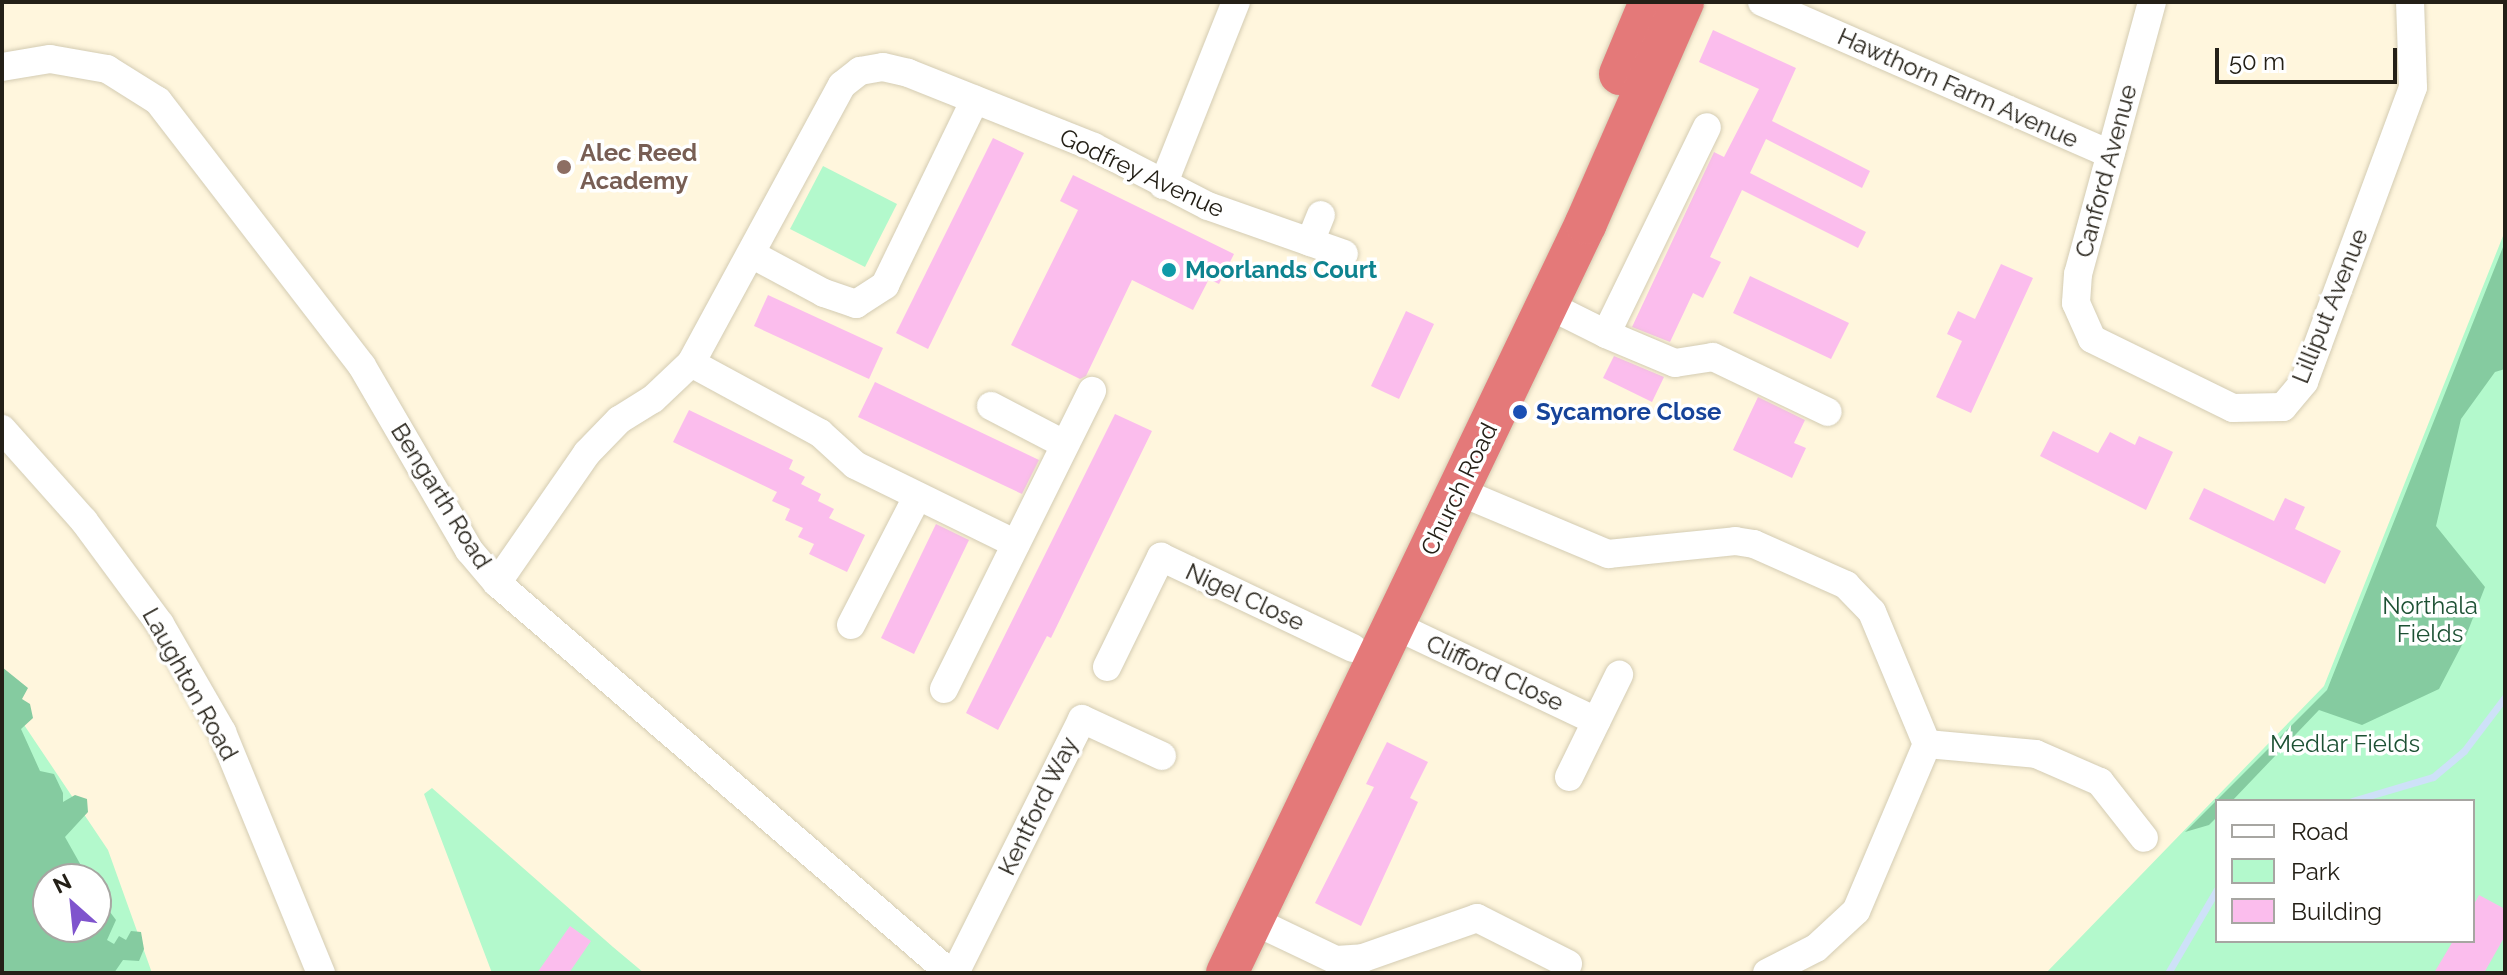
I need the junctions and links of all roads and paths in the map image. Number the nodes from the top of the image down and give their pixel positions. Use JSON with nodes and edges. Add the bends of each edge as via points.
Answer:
{"nodes":[{"id":1,"x":1236,"y":2,"type":"edge"},
{"id":2,"x":1650,"y":2,"type":"edge"},
{"id":3,"x":1683,"y":2,"type":"edge"},
{"id":4,"x":1762,"y":2,"type":"edge"},
{"id":5,"x":2152,"y":2,"type":"edge"},
{"id":6,"x":2410,"y":2,"type":"edge"},
{"id":7,"x":2,"y":67,"type":"edge"},
{"id":8,"x":975,"y":100,"type":"junction"},
{"id":9,"x":1707,"y":127,"type":"dead end"},
{"id":10,"x":2110,"y":154,"type":"junction"},
{"id":11,"x":1163,"y":185,"type":"junction"},
{"id":12,"x":1321,"y":215,"type":"dead end"},
{"id":13,"x":1310,"y":242,"type":"junction"},
{"id":14,"x":1344,"y":254,"type":"dead end"},
{"id":15,"x":753,"y":255,"type":"junction"},
{"id":16,"x":1548,"y":305,"type":"junction"},
{"id":17,"x":1606,"y":334,"type":"junction"},
{"id":18,"x":2092,"y":339,"type":"joint"},
{"id":19,"x":691,"y":363,"type":"junction"},
{"id":20,"x":1092,"y":391,"type":"dead end"},
{"id":21,"x":991,"y":406,"type":"dead end"},
{"id":22,"x":1828,"y":412,"type":"dead end"},
{"id":23,"x":2,"y":429,"type":"edge"},
{"id":24,"x":1064,"y":444,"type":"junction"},
{"id":25,"x":1458,"y":491,"type":"junction"},
{"id":26,"x":917,"y":497,"type":"junction"},
{"id":27,"x":1016,"y":544,"type":"junction"},
{"id":28,"x":497,"y":583,"type":"junction"},
{"id":29,"x":851,"y":625,"type":"dead end"},
{"id":30,"x":1394,"y":625,"type":"junction"},
{"id":31,"x":1353,"y":648,"type":"junction"},
{"id":32,"x":1107,"y":667,"type":"dead end"},
{"id":33,"x":1619,"y":675,"type":"dead end"},
{"id":34,"x":944,"y":689,"type":"dead end"},
{"id":35,"x":1596,"y":721,"type":"junction"},
{"id":36,"x":1927,"y":744,"type":"junction"},
{"id":37,"x":1162,"y":756,"type":"dead end"},
{"id":38,"x":1569,"y":777,"type":"dead end"},
{"id":39,"x":2144,"y":838,"type":"dead end"},
{"id":40,"x":1252,"y":920,"type":"junction"},
{"id":41,"x":1568,"y":964,"type":"dead end"},
{"id":42,"x":321,"y":973,"type":"edge"},
{"id":43,"x":953,"y":973,"type":"edge"},
{"id":44,"x":1198,"y":973,"type":"edge"},
{"id":45,"x":1227,"y":973,"type":"edge"},
{"id":46,"x":1767,"y":973,"type":"edge"}],
"edges":[{"from":1,"to":11,"type":"street"},
{"from":2,"to":31,"type":"highway","name":"Church Road","via":[[1561,211]]},
{"from":3,"to":16,"type":"highway","name":"Church Road"},
{"from":4,"to":10,"type":"street","name":"Hawthorn Farm Avenue"},
{"from":5,"to":10,"type":"street","name":"Canford Avenue"},
{"from":6,"to":18,"type":"street","name":"Lilliput Avenue","via":[[2413,87],[2304,382],[2283,407],[2233,408]]},
{"from":7,"to":28,"type":"street","name":"Bengarth Road","via":[[50,59],[107,69],[158,101],[362,366],[469,550]]},
{"from":8,"to":11,"type":"street","name":"Godfrey Avenue","via":[[1094,147]]},
{"from":8,"to":15,"type":"street","name":"Godfrey Avenue","via":[[908,73],[883,67],[860,71],[842,85]]},
{"from":8,"to":15,"type":"street","via":[[885,285],[856,304]]},
{"from":9,"to":17,"type":"street"},
{"from":10,"to":18,"type":"street","name":"Canford Avenue","via":[[2078,274],[2076,303]]},
{"from":11,"to":13,"type":"street","name":"Godfrey Avenue"},
{"from":12,"to":13,"type":"street"},
{"from":13,"to":14,"type":"street","name":"Godfrey Avenue"},
{"from":15,"to":19,"type":"street","name":"Godfrey Avenue"},
{"from":16,"to":17,"type":"street"},
{"from":16,"to":25,"type":"highway","name":"Church Road"},
{"from":17,"to":22,"type":"street","via":[[1675,363],[1713,357]]},
{"from":19,"to":26,"type":"street","via":[[820,433],[855,465]]},
{"from":19,"to":28,"type":"street","name":"Godfrey Avenue","via":[[653,399],[619,420],[587,453]]},
{"from":20,"to":24,"type":"street"},
{"from":21,"to":24,"type":"street"},
{"from":23,"to":42,"type":"street","name":"Laughton Road","via":[[84,521],[160,624],[222,732]]},
{"from":24,"to":27,"type":"street"},
{"from":25,"to":30,"type":"highway","name":"Church Road"},
{"from":25,"to":36,"type":"street","via":[[1608,554],[1735,541],[1754,544],[1846,585],[1872,612]]},
{"from":26,"to":27,"type":"street"},
{"from":26,"to":29,"type":"street"},
{"from":27,"to":34,"type":"street"},
{"from":28,"to":43,"type":"street","name":"Bengarth Road"},
{"from":30,"to":35,"type":"street","name":"Clifford Close"},
{"from":30,"to":40,"type":"highway","name":"Church Road"},
{"from":31,"to":32,"type":"street","name":"Nigel Close","via":[[1161,557]]},
{"from":31,"to":44,"type":"highway","name":"Church Road"},
{"from":33,"to":35,"type":"street"},
{"from":35,"to":38,"type":"street"},
{"from":36,"to":39,"type":"street","via":[[2036,754],[2100,782]]},
{"from":36,"to":46,"type":"street","via":[[1856,911],[1816,948]]},
{"from":37,"to":43,"type":"street","name":"Kentford Way","via":[[1082,719]]},
{"from":40,"to":41,"type":"street","via":[[1336,960],[1363,958],[1477,918]]},
{"from":40,"to":45,"type":"highway","name":"Church Road"}]}
